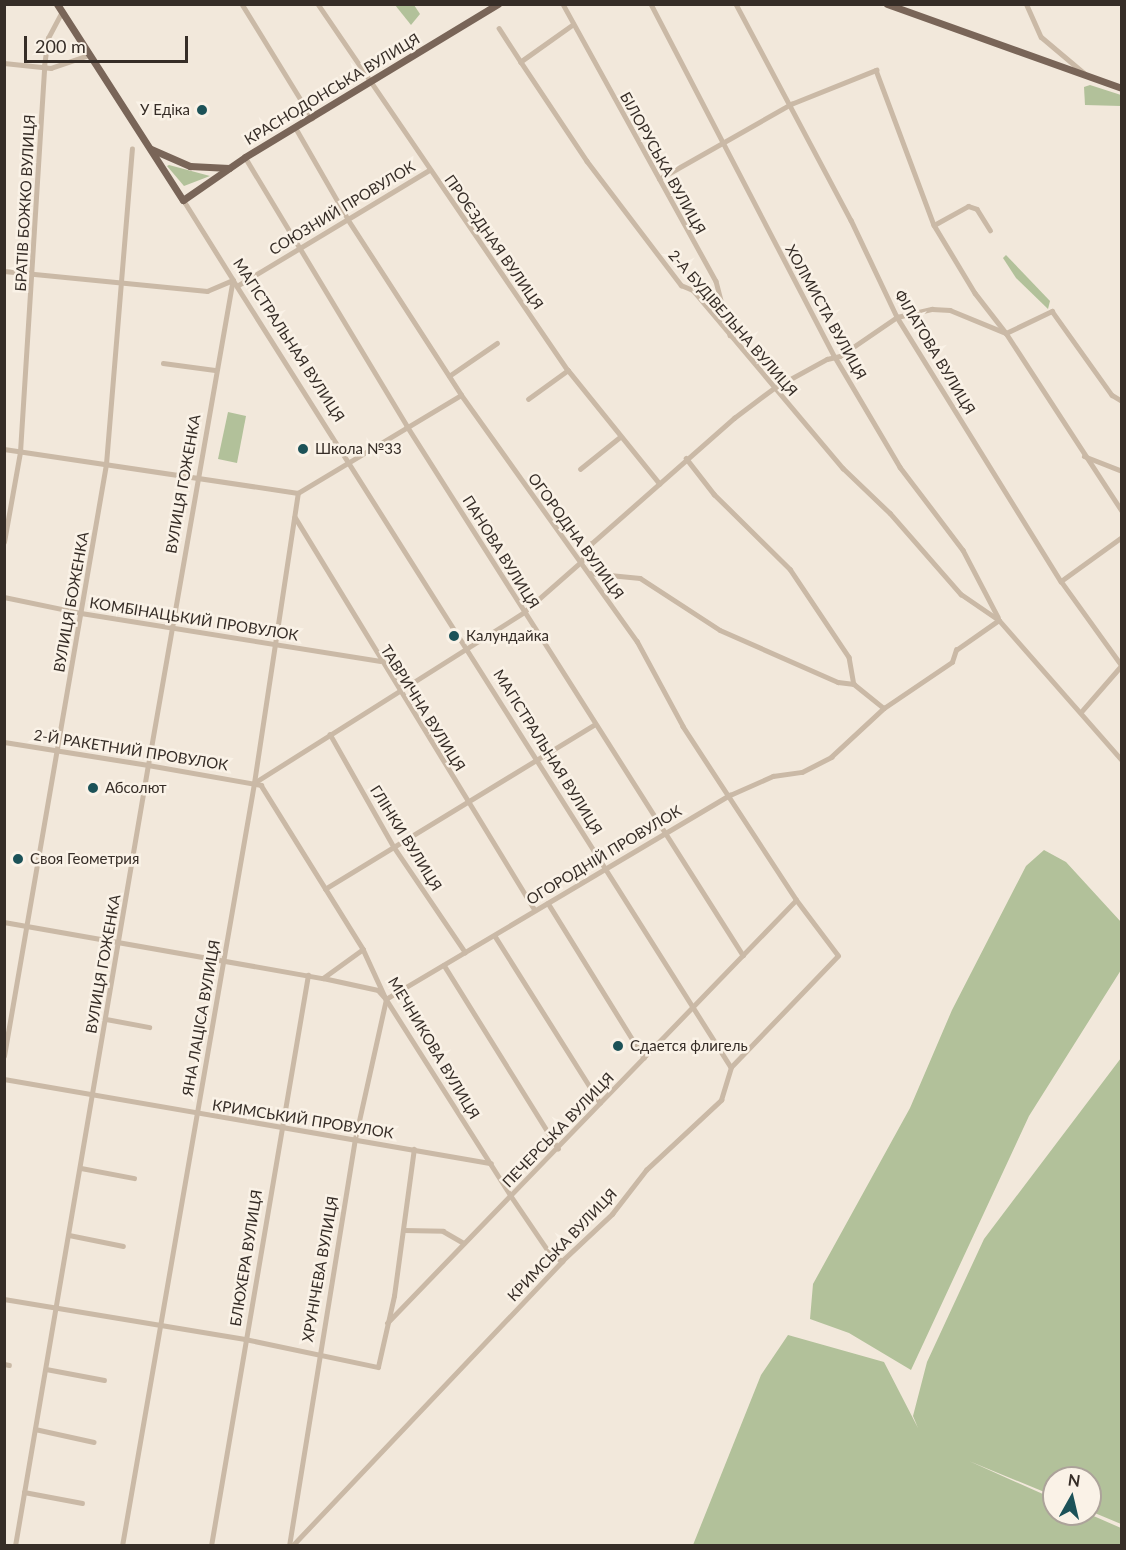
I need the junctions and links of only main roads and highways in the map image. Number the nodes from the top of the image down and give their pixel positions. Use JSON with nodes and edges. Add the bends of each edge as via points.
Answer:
{"nodes":[{"id":1,"x":57,"y":4,"type":"edge"},
{"id":2,"x":498,"y":4,"type":"edge"},
{"id":3,"x":887,"y":4,"type":"edge"},
{"id":4,"x":1122,"y":88,"type":"edge"},
{"id":5,"x":149,"y":148,"type":"junction"},
{"id":6,"x":229,"y":168,"type":"junction"},
{"id":7,"x":183,"y":200,"type":"joint"}],
"edges":[{"from":1,"to":5,"type":"main road","name":"МАГІСТРАЛЬНАЯ ВУЛИЦЯ"},
{"from":2,"to":6,"type":"main road","name":"КРАСНОДОНСЬКА ВУЛИЦЯ"},
{"from":3,"to":4,"type":"main road"},
{"from":5,"to":6,"type":"main road","via":[[190,166]]},
{"from":5,"to":7,"type":"main road","name":"МАГІСТРАЛЬНАЯ ВУЛИЦЯ"},
{"from":6,"to":7,"type":"main road","name":"КРАСНОДОНСЬКА ВУЛИЦЯ"}]}
